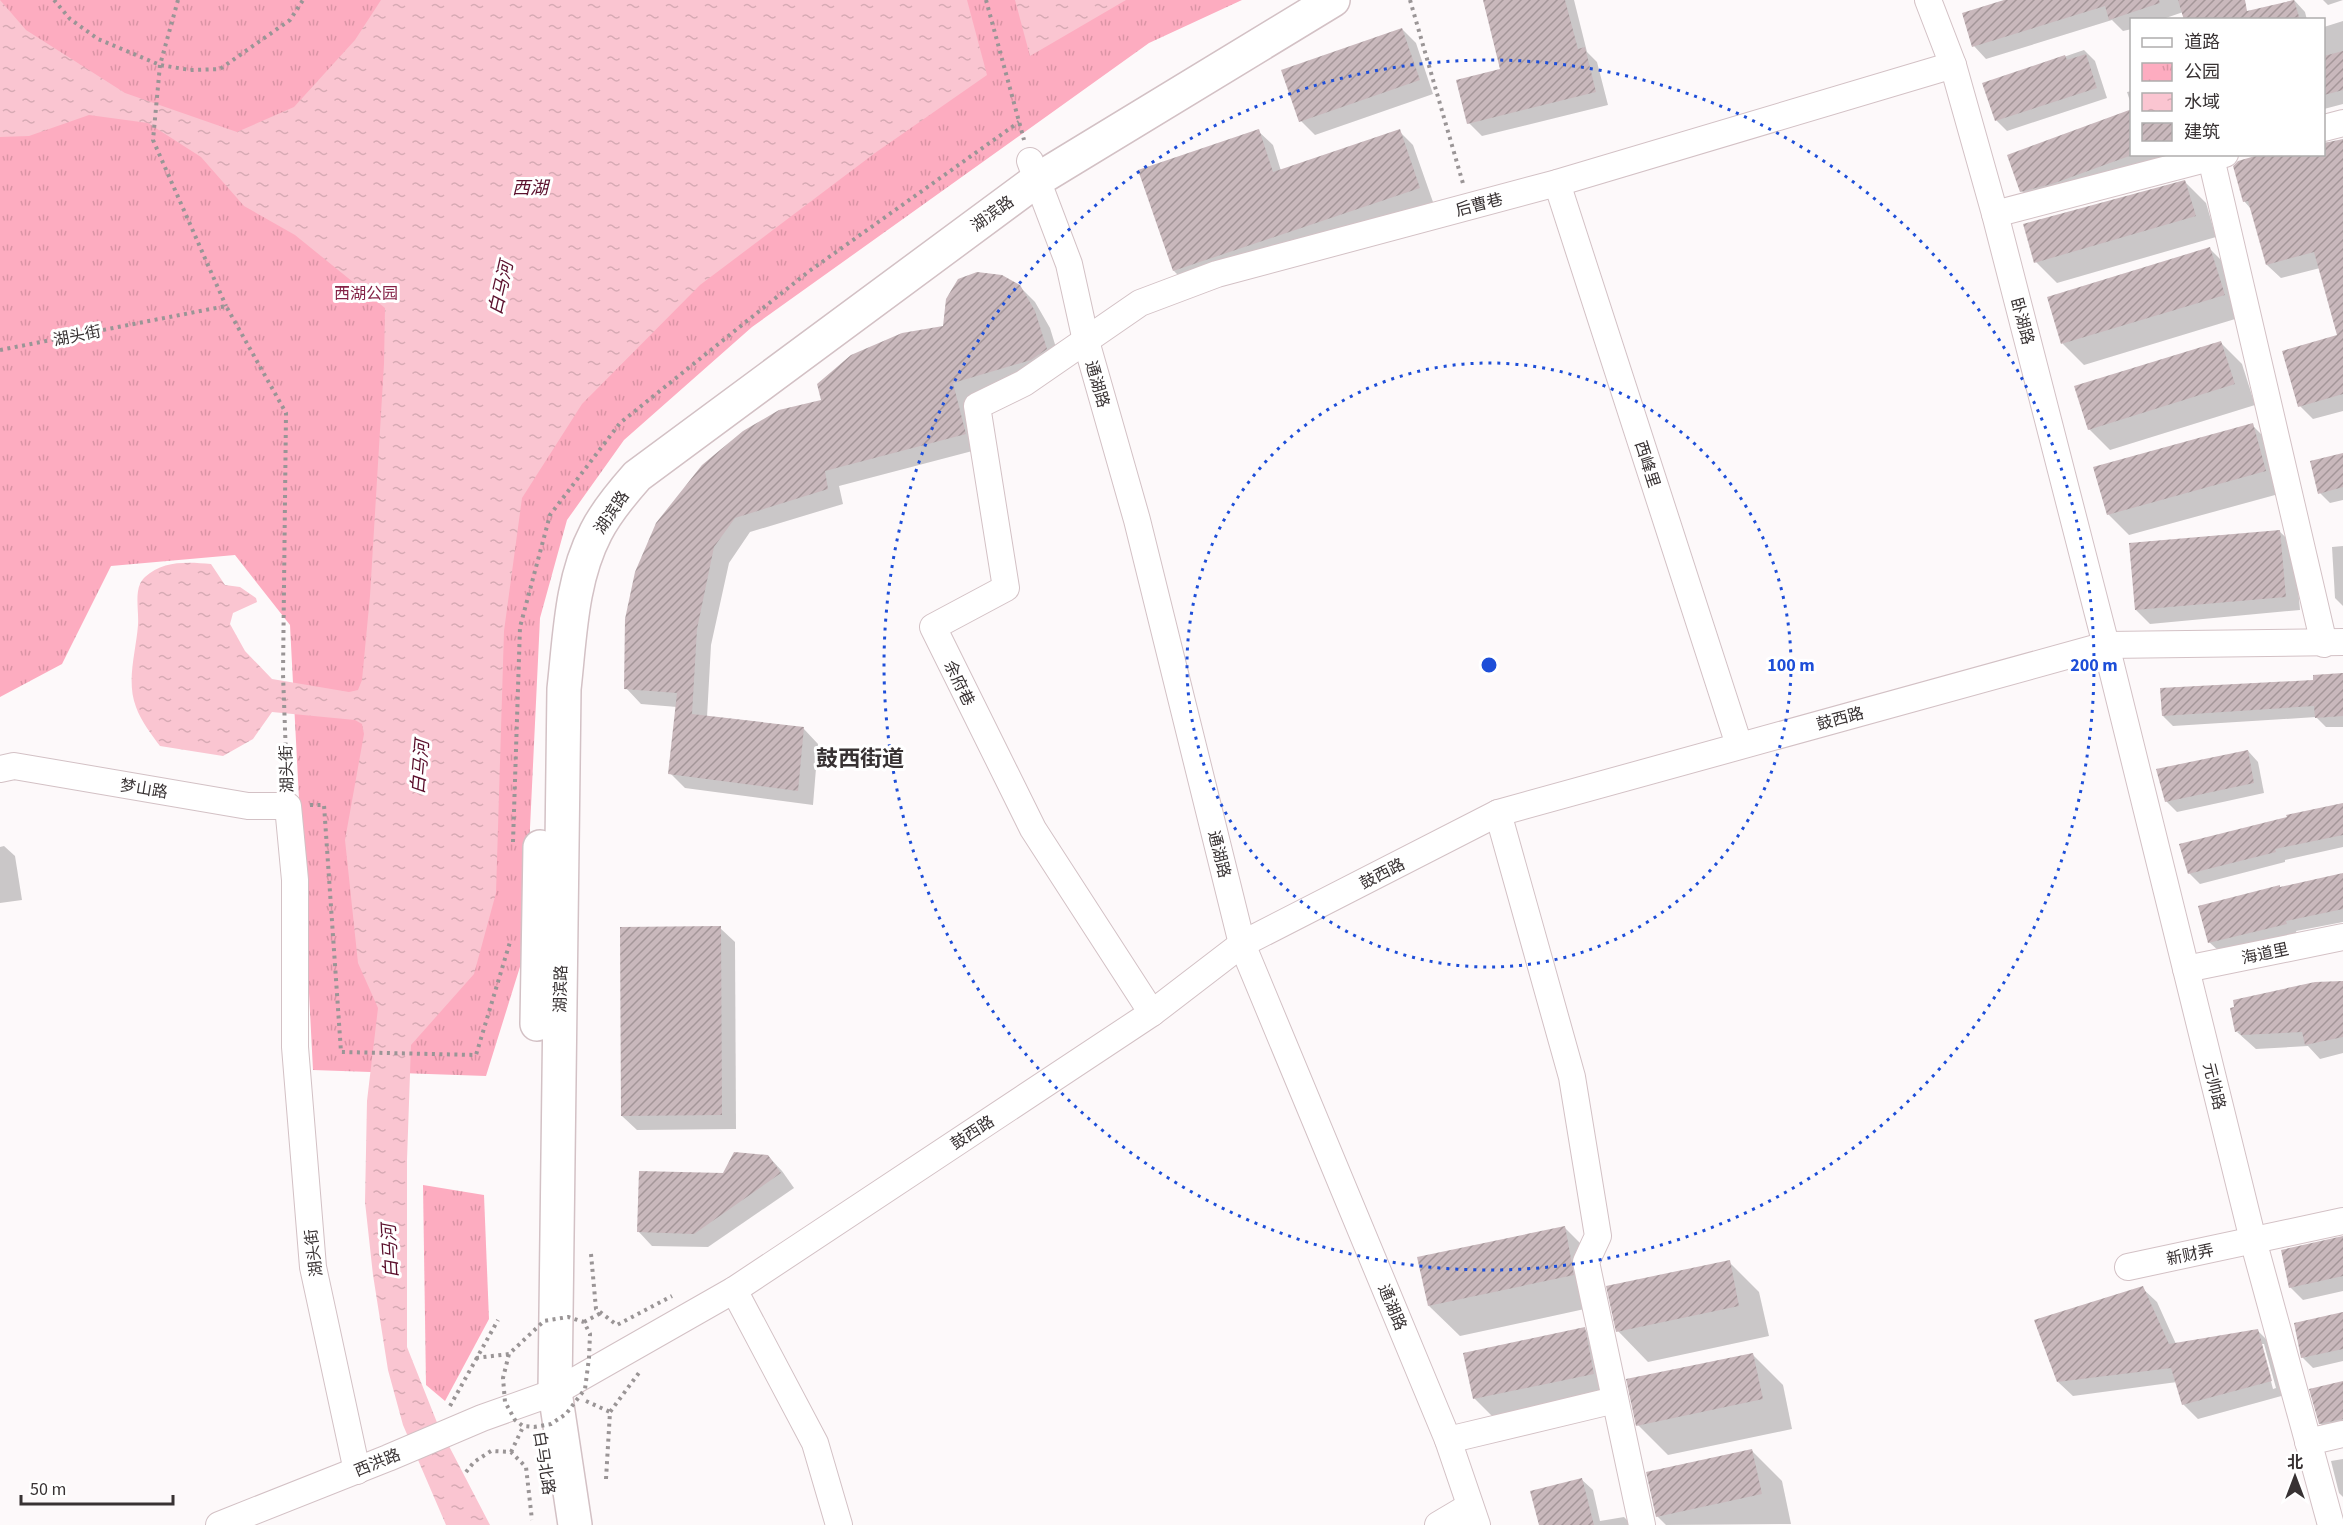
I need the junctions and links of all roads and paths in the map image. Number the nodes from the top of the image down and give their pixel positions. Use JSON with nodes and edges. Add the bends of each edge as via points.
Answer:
{"nodes":[{"id":1,"x":54,"y":0,"type":"edge"},
{"id":2,"x":178,"y":0,"type":"edge"},
{"id":3,"x":303,"y":0,"type":"edge"},
{"id":4,"x":986,"y":0,"type":"edge"},
{"id":5,"x":1296,"y":0,"type":"edge"},
{"id":6,"x":1333,"y":0,"type":"edge"},
{"id":7,"x":1410,"y":0,"type":"edge"},
{"id":8,"x":1930,"y":0,"type":"edge"},
{"id":9,"x":160,"y":64,"type":"junction"},
{"id":10,"x":1953,"y":65,"type":"junction"},
{"id":11,"x":2343,"y":123,"type":"edge"},
{"id":12,"x":2325,"y":128,"type":"edge"},
{"id":13,"x":2218,"y":156,"type":"edge"},
{"id":14,"x":1034,"y":170,"type":"junction"},
{"id":15,"x":1557,"y":183,"type":"junction"},
{"id":16,"x":1470,"y":207,"type":"junction"},
{"id":17,"x":1995,"y":214,"type":"junction"},
{"id":18,"x":226,"y":306,"type":"junction"},
{"id":19,"x":1086,"y":341,"type":"junction"},
{"id":20,"x":0,"y":350,"type":"edge"},
{"id":21,"x":1024,"y":383,"type":"joint"},
{"id":22,"x":2333,"y":643,"type":"edge"},
{"id":23,"x":2106,"y":645,"type":"junction"},
{"id":24,"x":1739,"y":745,"type":"junction"},
{"id":25,"x":0,"y":769,"type":"edge"},
{"id":26,"x":288,"y":806,"type":"junction"},
{"id":27,"x":1498,"y":813,"type":"junction"},
{"id":28,"x":513,"y":852,"type":"dead end"},
{"id":29,"x":510,"y":934,"type":"dead end"},
{"id":30,"x":2343,"y":937,"type":"edge"},
{"id":31,"x":1242,"y":944,"type":"junction"},
{"id":32,"x":2186,"y":969,"type":"junction"},
{"id":33,"x":1152,"y":1013,"type":"junction"},
{"id":34,"x":2343,"y":1221,"type":"edge"},
{"id":35,"x":2253,"y":1240,"type":"junction"},
{"id":36,"x":591,"y":1254,"type":"dead end"},
{"id":37,"x":2128,"y":1267,"type":"dead end"},
{"id":38,"x":734,"y":1290,"type":"junction"},
{"id":39,"x":672,"y":1296,"type":"dead end"},
{"id":40,"x":601,"y":1313,"type":"junction"},
{"id":41,"x":498,"y":1320,"type":"dead end"},
{"id":42,"x":584,"y":1322,"type":"junction"},
{"id":43,"x":509,"y":1354,"type":"junction"},
{"id":44,"x":476,"y":1358,"type":"junction"},
{"id":45,"x":644,"y":1367,"type":"dead end"},
{"id":46,"x":1615,"y":1400,"type":"junction"},
{"id":47,"x":549,"y":1404,"type":"junction"},
{"id":48,"x":450,"y":1408,"type":"dead end"},
{"id":49,"x":609,"y":1412,"type":"junction"},
{"id":50,"x":2343,"y":1434,"type":"edge"},
{"id":51,"x":1448,"y":1440,"type":"junction"},
{"id":52,"x":2308,"y":1442,"type":"junction"},
{"id":53,"x":511,"y":1452,"type":"junction"},
{"id":54,"x":357,"y":1471,"type":"junction"},
{"id":55,"x":466,"y":1472,"type":"dead end"},
{"id":56,"x":606,"y":1479,"type":"dead end"},
{"id":57,"x":1473,"y":1516,"type":"edge"},
{"id":58,"x":543,"y":1522,"type":"edge"},
{"id":59,"x":219,"y":1525,"type":"edge"},
{"id":60,"x":575,"y":1525,"type":"edge"},
{"id":61,"x":839,"y":1525,"type":"edge"},
{"id":62,"x":1438,"y":1525,"type":"edge"},
{"id":63,"x":1642,"y":1525,"type":"edge"},
{"id":64,"x":2331,"y":1525,"type":"edge"}],
"edges":[{"from":1,"to":9,"type":"path","via":[[70,19],[98,39]]},
{"from":2,"to":9,"type":"path"},
{"from":3,"to":9,"type":"path","via":[[290,20],[220,69],[190,70]]},
{"from":4,"to":28,"type":"path","via":[[1019,122],[808,273],[620,423],[550,515],[520,627]]},
{"from":5,"to":14,"type":"main road","name":"湖滨路"},
{"from":6,"to":14,"type":"main road","name":"湖滨路"},
{"from":7,"to":16,"type":"path"},
{"from":8,"to":10,"type":"street","name":"卧湖路"},
{"from":9,"to":18,"type":"path","via":[[153,140]]},
{"from":10,"to":15,"type":"street","name":"后曹巷"},
{"from":10,"to":17,"type":"street","name":"卧湖路"},
{"from":11,"to":12,"type":"street"},
{"from":13,"to":17,"type":"street"},
{"from":13,"to":22,"type":"street"},
{"from":14,"to":19,"type":"street","name":"通湖路","via":[[1069,264]]},
{"from":14,"to":47,"type":"main road","name":"湖滨路","via":[[648,439],[601,484],[573,535],[553,591],[537,916]]},
{"from":15,"to":16,"type":"street","name":"后曹巷"},
{"from":15,"to":24,"type":"street","name":"西峰里"},
{"from":16,"to":19,"type":"street","name":"后曹巷","via":[[1217,274],[1140,303]]},
{"from":17,"to":23,"type":"street","name":"卧湖路"},
{"from":18,"to":20,"type":"path","name":"湖头街"},
{"from":18,"to":26,"type":"path","name":"湖头街","via":[[286,413],[283,674]]},
{"from":19,"to":21,"type":"street","name":"后曹巷"},
{"from":19,"to":31,"type":"street","name":"通湖路","via":[[1140,531]]},
{"from":21,"to":33,"type":"street","name":"余府巷","via":[[977,406],[1006,588],[933,627],[1033,829]]},
{"from":22,"to":23,"type":"street","name":"鼓西路"},
{"from":23,"to":24,"type":"street","name":"鼓西路"},
{"from":23,"to":32,"type":"street","name":"元帅路"},
{"from":24,"to":27,"type":"street","name":"鼓西路"},
{"from":25,"to":26,"type":"street","name":"梦山路","via":[[14,766],[248,806]]},
{"from":26,"to":29,"type":"path","via":[[324,805],[341,1052],[476,1055],[510,946]]},
{"from":26,"to":54,"type":"street","name":"湖头街","via":[[295,880],[295,1047],[313,1267]]},
{"from":27,"to":31,"type":"street","name":"鼓西路"},
{"from":27,"to":46,"type":"street","via":[[1572,1077],[1598,1236],[1586,1262]]},
{"from":30,"to":32,"type":"street","name":"海道里"},
{"from":31,"to":33,"type":"street","name":"鼓西路"},
{"from":31,"to":51,"type":"street","name":"通湖路"},
{"from":32,"to":35,"type":"street","name":"元帅路"},
{"from":33,"to":38,"type":"street","name":"鼓西路"},
{"from":34,"to":35,"type":"street","name":"新财弄"},
{"from":35,"to":37,"type":"street","name":"新财弄"},
{"from":35,"to":52,"type":"street","name":"元帅路"},
{"from":36,"to":40,"type":"path","via":[[596,1309]]},
{"from":38,"to":47,"type":"street","name":"鼓西路"},
{"from":38,"to":61,"type":"street","via":[[815,1443]]},
{"from":39,"to":40,"type":"path","via":[[617,1325]]},
{"from":40,"to":42,"type":"path"},
{"from":41,"to":44,"type":"path"},
{"from":42,"to":43,"type":"path","bridge":true,"via":[[568,1317],[544,1321]]},
{"from":42,"to":47,"type":"path","bridge":true,"via":[[590,1334],[585,1389]]},
{"from":43,"to":44,"type":"path","bridge":true},
{"from":43,"to":47,"type":"path","bridge":true,"via":[[503,1378],[506,1402],[515,1420]]},
{"from":44,"to":48,"type":"path"},
{"from":45,"to":49,"type":"path"},
{"from":46,"to":51,"type":"street"},
{"from":46,"to":63,"type":"street"},
{"from":47,"to":47,"type":"path","bridge":true,"via":[[566,1414],[551,1424],[534,1427]]},
{"from":47,"to":49,"type":"path"},
{"from":47,"to":53,"type":"path"},
{"from":47,"to":54,"type":"street","name":"西洪路","via":[[482,1418]]},
{"from":47,"to":58,"type":"main road","name":"白马北路"},
{"from":47,"to":60,"type":"main road"},
{"from":49,"to":56,"type":"path"},
{"from":50,"to":52,"type":"street"},
{"from":51,"to":57,"type":"street","name":"通湖路"},
{"from":52,"to":64,"type":"street","name":"元帅路"},
{"from":53,"to":55,"type":"path","via":[[491,1451]]},
{"from":53,"to":58,"type":"path","via":[[526,1467]]},
{"from":54,"to":59,"type":"street","name":"西洪路"},
{"from":57,"to":62,"type":"street"}]}
